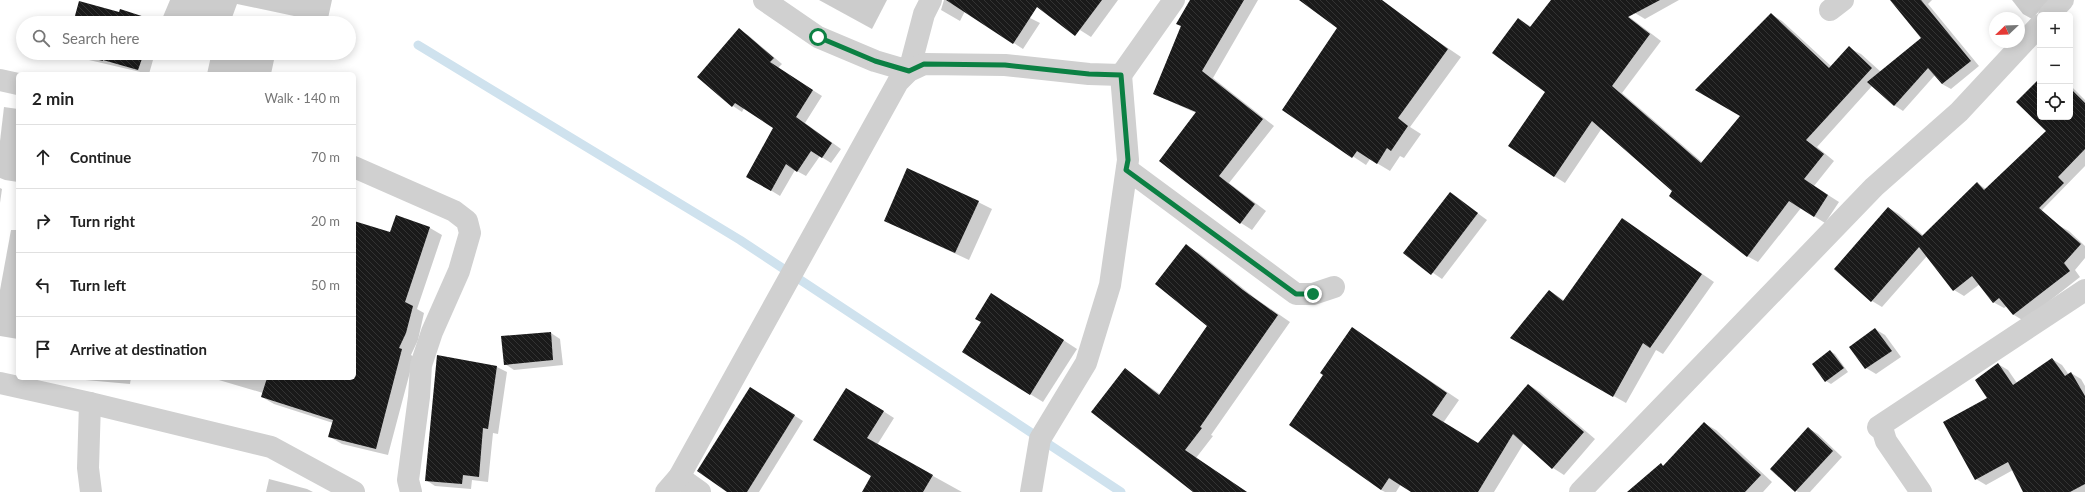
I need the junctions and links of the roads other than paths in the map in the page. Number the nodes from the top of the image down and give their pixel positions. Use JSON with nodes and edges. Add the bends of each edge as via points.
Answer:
{"nodes":[{"id":1,"x":764,"y":0,"type":"edge"},
{"id":2,"x":931,"y":0,"type":"edge"},
{"id":3,"x":1174,"y":0,"type":"edge"},
{"id":4,"x":2063,"y":0,"type":"edge"},
{"id":5,"x":2052,"y":12,"type":"edge"},
{"id":6,"x":2037,"y":28,"type":"edge"},
{"id":7,"x":909,"y":71,"type":"junction"},
{"id":8,"x":1121,"y":75,"type":"junction"},
{"id":9,"x":0,"y":80,"type":"edge"},
{"id":10,"x":16,"y":84,"type":"edge"},
{"id":11,"x":356,"y":168,"type":"edge"},
{"id":12,"x":1126,"y":170,"type":"junction"},
{"id":13,"x":1334,"y":287,"type":"dead end"},
{"id":14,"x":2085,"y":290,"type":"edge"},
{"id":15,"x":0,"y":383,"type":"edge"},
{"id":16,"x":90,"y":403,"type":"junction"},
{"id":17,"x":673,"y":484,"type":"edge"},
{"id":18,"x":90,"y":492,"type":"edge"},
{"id":19,"x":354,"y":492,"type":"edge"},
{"id":20,"x":411,"y":492,"type":"edge"},
{"id":21,"x":700,"y":492,"type":"edge"},
{"id":22,"x":1030,"y":492,"type":"edge"},
{"id":23,"x":1580,"y":492,"type":"edge"},
{"id":24,"x":1921,"y":492,"type":"edge"}],
"edges":[{"from":1,"to":7,"type":"street","via":[[818,37],[875,61]]},
{"from":2,"to":7,"type":"street","via":[[924,14]]},
{"from":3,"to":8,"type":"street"},
{"from":4,"to":5,"type":"street"},
{"from":6,"to":23,"type":"street","via":[[1959,112],[1874,187]]},
{"from":7,"to":8,"type":"street","via":[[924,64],[1005,65]]},
{"from":7,"to":17,"type":"street","via":[[898,82]]},
{"from":8,"to":12,"type":"street","via":[[1128,160]]},
{"from":9,"to":10,"type":"street"},
{"from":11,"to":20,"type":"street","via":[[454,210],[467,221],[470,233],[459,271],[432,332],[421,365],[408,480]]},
{"from":12,"to":13,"type":"street","via":[[1296,294],[1313,294]]},
{"from":12,"to":22,"type":"street","via":[[1108,292],[1086,363],[1040,439]]},
{"from":14,"to":24,"type":"street","via":[[1878,427]]},
{"from":15,"to":16,"type":"street"},
{"from":16,"to":18,"type":"street"},
{"from":16,"to":19,"type":"street","via":[[271,448]]},
{"from":17,"to":21,"type":"street"}]}
